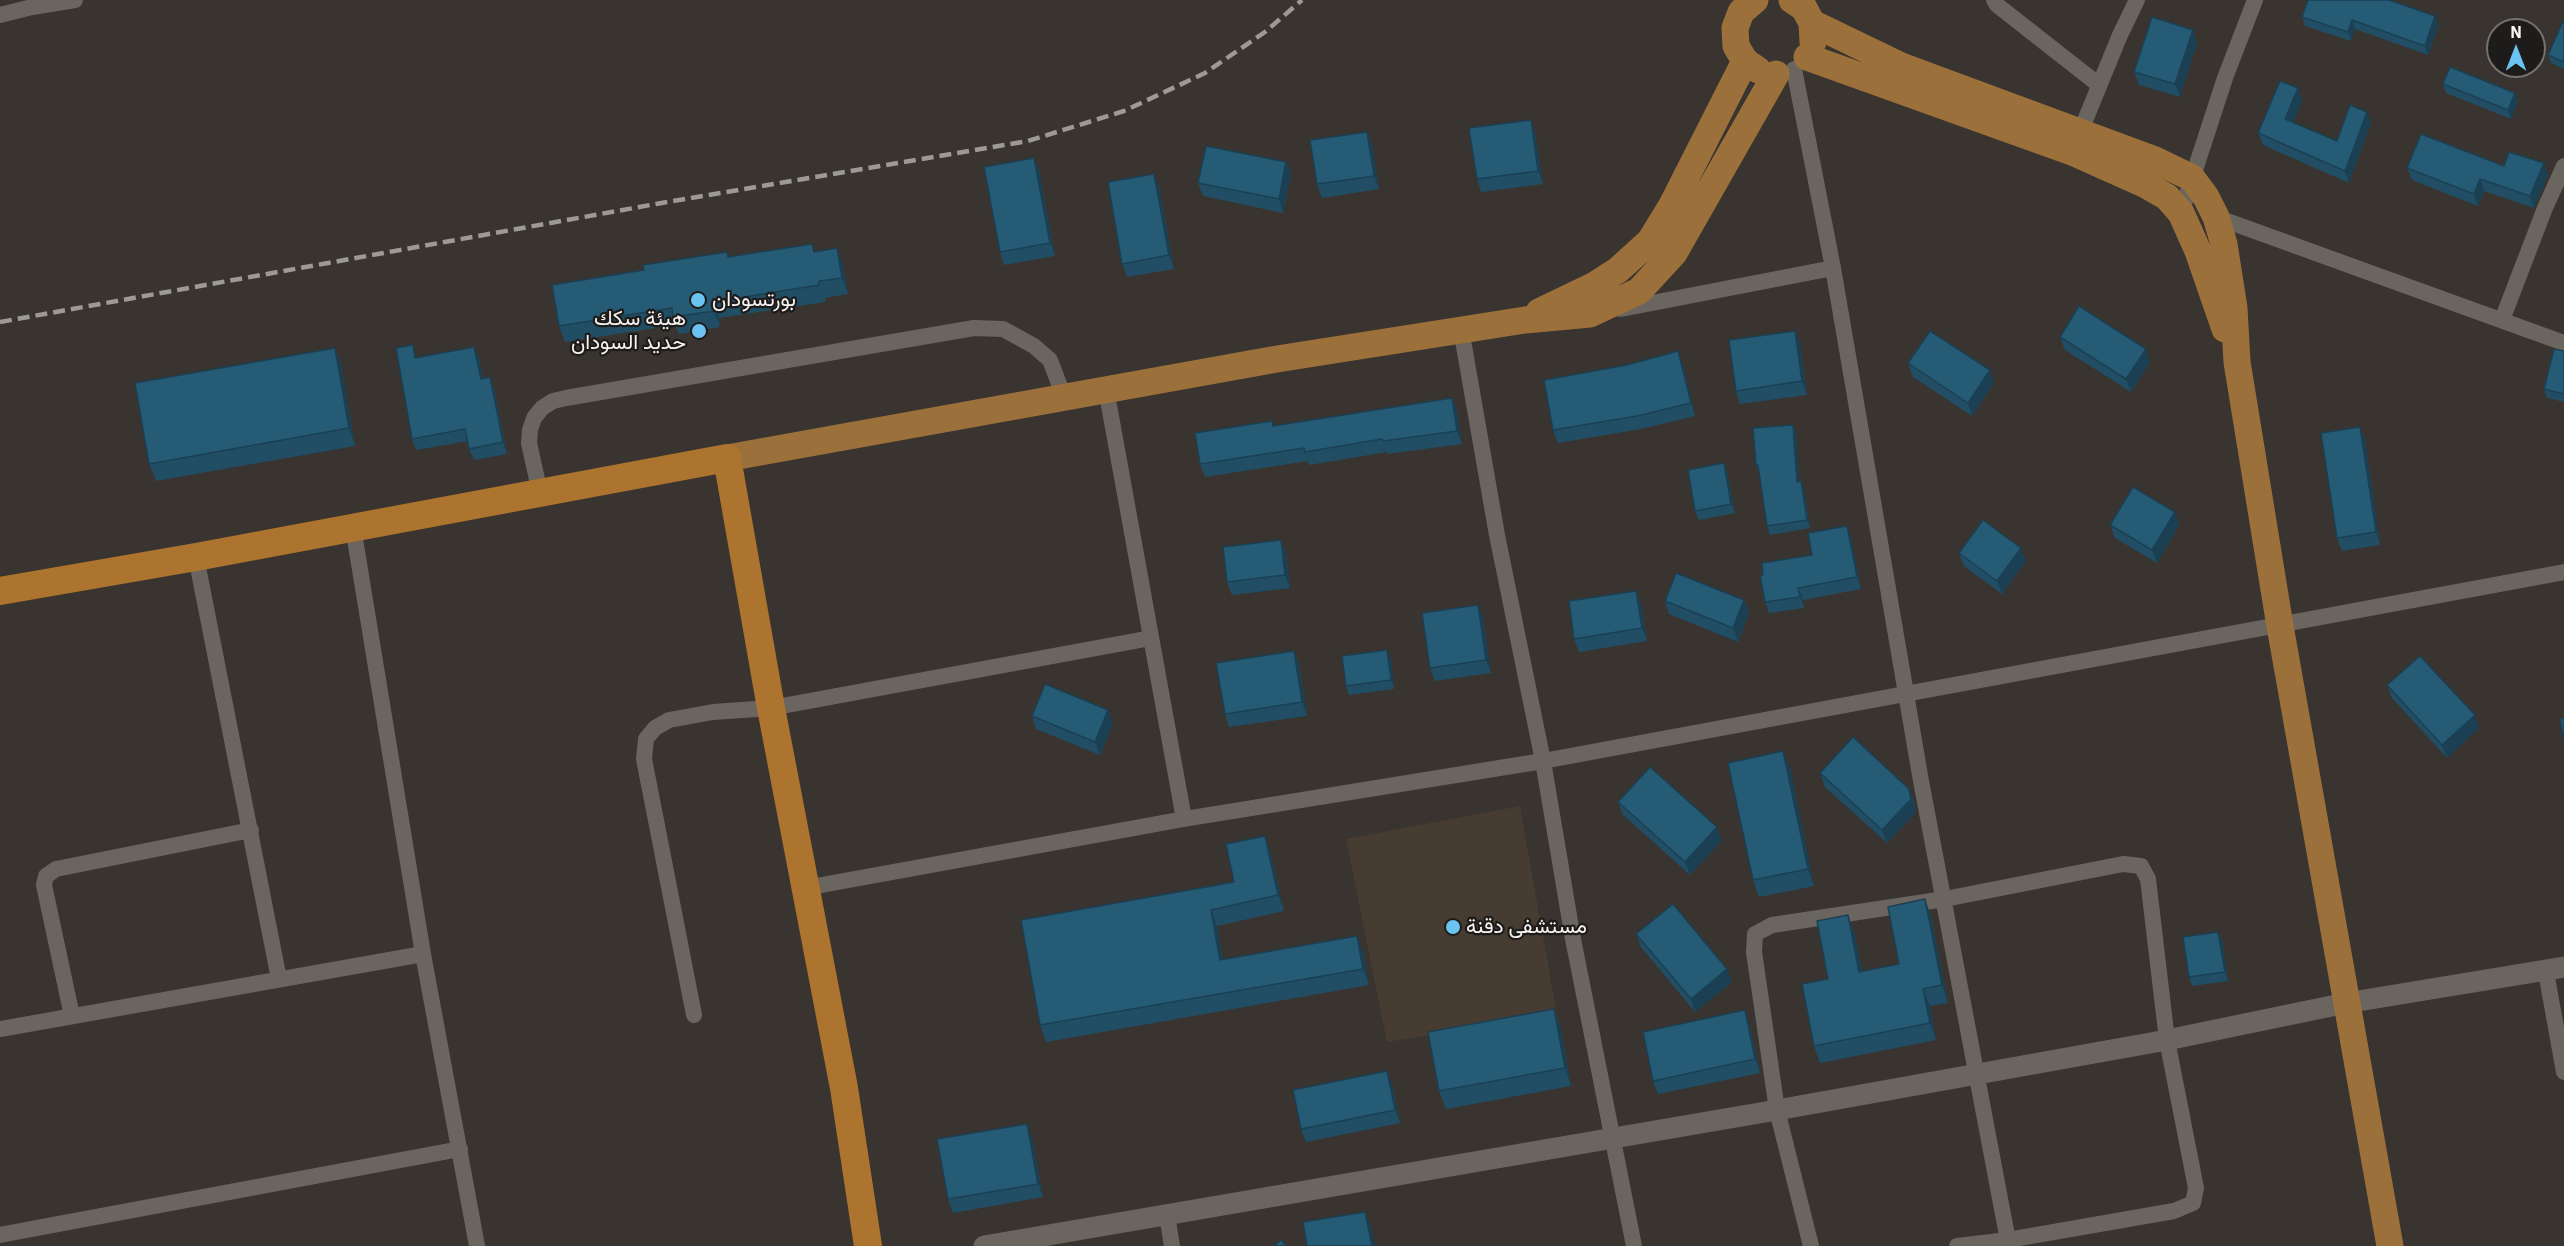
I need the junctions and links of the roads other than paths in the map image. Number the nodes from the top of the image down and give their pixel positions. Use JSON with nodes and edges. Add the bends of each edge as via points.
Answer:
{"nodes":[{"id":1,"x":75,"y":0,"type":"edge"},
{"id":2,"x":1792,"y":0,"type":"edge"},
{"id":3,"x":1994,"y":0,"type":"edge"},
{"id":4,"x":2137,"y":0,"type":"edge"},
{"id":5,"x":2255,"y":0,"type":"edge"},
{"id":6,"x":1746,"y":4,"type":"edge"},
{"id":7,"x":0,"y":15,"type":"edge"},
{"id":8,"x":1812,"y":23,"type":"junction"},
{"id":9,"x":1745,"y":61,"type":"junction"},
{"id":10,"x":1792,"y":67,"type":"junction"},
{"id":11,"x":2099,"y":85,"type":"junction"},
{"id":12,"x":2076,"y":141,"type":"junction"},
{"id":13,"x":2564,"y":166,"type":"edge"},
{"id":14,"x":2192,"y":178,"type":"junction"},
{"id":15,"x":2181,"y":213,"type":"junction"},
{"id":16,"x":2216,"y":217,"type":"junction"},
{"id":17,"x":1650,"y":241,"type":"junction"},
{"id":18,"x":1674,"y":253,"type":"junction"},
{"id":19,"x":1833,"y":268,"type":"junction"},
{"id":20,"x":1590,"y":314,"type":"junction"},
{"id":21,"x":1525,"y":320,"type":"junction"},
{"id":22,"x":2502,"y":320,"type":"junction"},
{"id":23,"x":1461,"y":329,"type":"junction"},
{"id":24,"x":2564,"y":343,"type":"edge"},
{"id":25,"x":2237,"y":362,"type":"junction"},
{"id":26,"x":1106,"y":390,"type":"junction"},
{"id":27,"x":1065,"y":397,"type":"junction"},
{"id":28,"x":728,"y":458,"type":"junction"},
{"id":29,"x":540,"y":493,"type":"junction"},
{"id":30,"x":354,"y":527,"type":"junction"},
{"id":31,"x":196,"y":557,"type":"junction"},
{"id":32,"x":2564,"y":572,"type":"edge"},
{"id":33,"x":0,"y":591,"type":"edge"},
{"id":34,"x":2280,"y":626,"type":"junction"},
{"id":35,"x":1151,"y":638,"type":"junction"},
{"id":36,"x":1907,"y":692,"type":"junction"},
{"id":37,"x":771,"y":708,"type":"junction"},
{"id":38,"x":1543,"y":761,"type":"junction"},
{"id":39,"x":1184,"y":819,"type":"junction"},
{"id":40,"x":251,"y":830,"type":"junction"},
{"id":41,"x":805,"y":888,"type":"junction"},
{"id":42,"x":1945,"y":899,"type":"junction"},
{"id":43,"x":423,"y":954,"type":"junction"},
{"id":44,"x":2555,"y":969,"type":"edge"},
{"id":45,"x":279,"y":979,"type":"junction"},
{"id":46,"x":2346,"y":1003,"type":"junction"},
{"id":47,"x":694,"y":1014,"type":"dead end"},
{"id":48,"x":72,"y":1016,"type":"junction"},
{"id":49,"x":0,"y":1029,"type":"edge"},
{"id":50,"x":2167,"y":1040,"type":"junction"},
{"id":51,"x":2564,"y":1072,"type":"edge"},
{"id":52,"x":1977,"y":1074,"type":"junction"},
{"id":53,"x":1778,"y":1110,"type":"junction"},
{"id":54,"x":1614,"y":1138,"type":"junction"},
{"id":55,"x":460,"y":1149,"type":"junction"},
{"id":56,"x":1167,"y":1215,"type":"junction"},
{"id":57,"x":0,"y":1235,"type":"edge"},
{"id":58,"x":2008,"y":1243,"type":"edge"},
{"id":59,"x":477,"y":1246,"type":"edge"},
{"id":60,"x":868,"y":1246,"type":"edge"},
{"id":61,"x":984,"y":1246,"type":"edge"},
{"id":62,"x":1172,"y":1246,"type":"edge"},
{"id":63,"x":1634,"y":1246,"type":"edge"},
{"id":64,"x":1811,"y":1246,"type":"edge"},
{"id":65,"x":1957,"y":1246,"type":"edge"},
{"id":66,"x":2391,"y":1246,"type":"edge"}],
"edges":[{"from":1,"to":7,"type":"street"},
{"from":2,"to":8,"type":"main road","via":[[1803,8]]},
{"from":3,"to":11,"type":"street"},
{"from":4,"to":11,"type":"street"},
{"from":5,"to":14,"type":"street","via":[[2224,78]]},
{"from":6,"to":9,"type":"main road","via":[[1735,28],[1736,46]]},
{"from":8,"to":10,"type":"main road","via":[[1813,41]]},
{"from":8,"to":12,"type":"main road"},
{"from":9,"to":10,"type":"main road","via":[[1759,71]]},
{"from":9,"to":17,"type":"main road"},
{"from":10,"to":12,"type":"main road"},
{"from":10,"to":18,"type":"main road"},
{"from":10,"to":19,"type":"street"},
{"from":11,"to":12,"type":"street"},
{"from":12,"to":14,"type":"main road","via":[[2155,159]]},
{"from":12,"to":15,"type":"main road","via":[[2167,197]]},
{"from":13,"to":22,"type":"street"},
{"from":14,"to":15,"type":"street"},
{"from":14,"to":16,"type":"main road"},
{"from":15,"to":25,"type":"main road"},
{"from":16,"to":22,"type":"street"},
{"from":16,"to":25,"type":"main road","via":[[2232,298]]},
{"from":17,"to":18,"type":"main road"},
{"from":17,"to":21,"type":"main road","via":[[1593,286]]},
{"from":18,"to":20,"type":"main road","via":[[1639,291]]},
{"from":19,"to":20,"type":"street"},
{"from":19,"to":36,"type":"street"},
{"from":20,"to":21,"type":"main road"},
{"from":21,"to":23,"type":"main road"},
{"from":22,"to":24,"type":"street"},
{"from":23,"to":26,"type":"main road"},
{"from":23,"to":38,"type":"street","via":[[1497,535]]},
{"from":25,"to":34,"type":"main road"},
{"from":26,"to":27,"type":"main road"},
{"from":26,"to":35,"type":"street"},
{"from":27,"to":28,"type":"main road"},
{"from":27,"to":29,"type":"street","via":[[1050,360],[1034,346],[1003,329],[974,328],[566,398],[542,408],[530,430],[529,443]]},
{"from":28,"to":29,"type":"highway"},
{"from":28,"to":37,"type":"highway"},
{"from":29,"to":30,"type":"highway"},
{"from":30,"to":31,"type":"highway"},
{"from":30,"to":43,"type":"street"},
{"from":31,"to":33,"type":"highway"},
{"from":31,"to":40,"type":"street"},
{"from":32,"to":34,"type":"street"},
{"from":34,"to":36,"type":"street"},
{"from":34,"to":46,"type":"main road"},
{"from":35,"to":37,"type":"street"},
{"from":35,"to":39,"type":"street"},
{"from":36,"to":38,"type":"street"},
{"from":36,"to":42,"type":"street"},
{"from":37,"to":41,"type":"highway"},
{"from":37,"to":47,"type":"street","via":[[713,711],[669,720],[646,739],[644,759]]},
{"from":38,"to":39,"type":"street"},
{"from":38,"to":54,"type":"street","via":[[1573,939]]},
{"from":39,"to":41,"type":"street"},
{"from":40,"to":45,"type":"street"},
{"from":40,"to":48,"type":"street","via":[[56,869],[46,876],[44,885]]},
{"from":41,"to":60,"type":"highway","via":[[844,1088]]},
{"from":42,"to":50,"type":"street","via":[[2123,864],[2141,866],[2148,879]]},
{"from":42,"to":52,"type":"street"},
{"from":42,"to":53,"type":"street","via":[[1772,925],[1755,934],[1754,952]]},
{"from":43,"to":45,"type":"street"},
{"from":43,"to":55,"type":"street"},
{"from":44,"to":46,"type":"street"},
{"from":44,"to":51,"type":"street"},
{"from":45,"to":48,"type":"street"},
{"from":46,"to":50,"type":"street"},
{"from":46,"to":66,"type":"main road"},
{"from":48,"to":49,"type":"street"},
{"from":50,"to":52,"type":"street"},
{"from":50,"to":58,"type":"street","via":[[2196,1188],[2193,1203],[2174,1211]]},
{"from":52,"to":53,"type":"street"},
{"from":52,"to":58,"type":"street"},
{"from":53,"to":54,"type":"street"},
{"from":53,"to":64,"type":"street"},
{"from":54,"to":56,"type":"street"},
{"from":54,"to":63,"type":"street"},
{"from":55,"to":57,"type":"street"},
{"from":55,"to":59,"type":"street"},
{"from":56,"to":61,"type":"street"},
{"from":56,"to":62,"type":"street"},
{"from":58,"to":65,"type":"street"}]}
